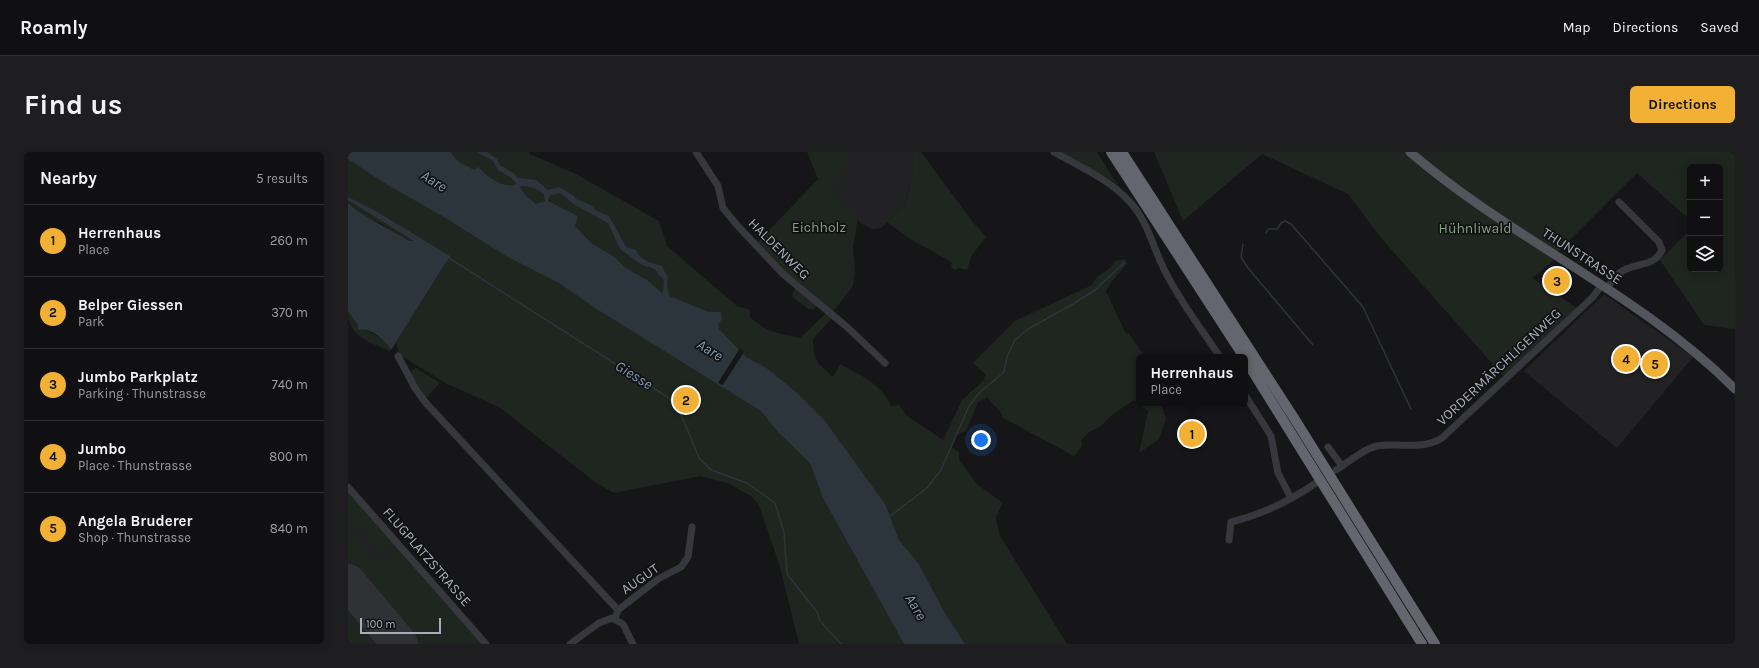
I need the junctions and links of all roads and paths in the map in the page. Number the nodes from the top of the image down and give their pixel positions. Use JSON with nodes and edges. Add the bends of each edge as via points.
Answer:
{"nodes":[{"id":1,"x":696,"y":152,"type":"edge"},
{"id":2,"x":1054,"y":152,"type":"edge"},
{"id":3,"x":1111,"y":152,"type":"edge"},
{"id":4,"x":1122,"y":152,"type":"edge"},
{"id":5,"x":1410,"y":152,"type":"edge"},
{"id":6,"x":1619,"y":202,"type":"dead end"},
{"id":7,"x":1605,"y":287,"type":"junction"},
{"id":8,"x":1218,"y":354,"type":"edge"},
{"id":9,"x":1241,"y":354,"type":"edge"},
{"id":10,"x":398,"y":356,"type":"dead end"},
{"id":11,"x":885,"y":363,"type":"dead end"},
{"id":12,"x":1248,"y":364,"type":"edge"},
{"id":13,"x":1735,"y":389,"type":"edge"},
{"id":14,"x":1248,"y":400,"type":"edge"},
{"id":15,"x":1328,"y":447,"type":"dead end"},
{"id":16,"x":1316,"y":483,"type":"dead end"},
{"id":17,"x":348,"y":487,"type":"edge"},
{"id":18,"x":1291,"y":498,"type":"junction"},
{"id":19,"x":692,"y":527,"type":"dead end"},
{"id":20,"x":1229,"y":540,"type":"dead end"},
{"id":21,"x":618,"y":610,"type":"junction"},
{"id":22,"x":615,"y":619,"type":"junction"},
{"id":23,"x":486,"y":644,"type":"edge"},
{"id":24,"x":570,"y":644,"type":"edge"},
{"id":25,"x":633,"y":644,"type":"edge"},
{"id":26,"x":1422,"y":644,"type":"edge"},
{"id":27,"x":1435,"y":644,"type":"edge"}],
"edges":[{"from":1,"to":11,"type":"street","name":"HALDENWEG","via":[[718,186],[723,208],[736,224],[783,274],[847,327]]},
{"from":2,"to":8,"type":"street","via":[[1103,179],[1132,204],[1148,230],[1177,293]]},
{"from":3,"to":9,"type":"highway"},
{"from":4,"to":27,"type":"highway","via":[[1294,418]]},
{"from":5,"to":7,"type":"main road","name":"THUNSTRASSE","via":[[1475,202]]},
{"from":6,"to":7,"type":"street","name":"VORDERMÄRCHLIGENWEG","via":[[1659,242],[1662,250],[1651,262],[1622,271]]},
{"from":7,"to":13,"type":"main road","name":"THUNSTRASSE","via":[[1674,335]]},
{"from":7,"to":15,"type":"street","name":"VORDERMÄRCHLIGENWEG","via":[[1442,438],[1421,446],[1377,446],[1339,468]]},
{"from":10,"to":21,"type":"street","via":[[425,402]]},
{"from":12,"to":26,"type":"highway"},
{"from":14,"to":18,"type":"street","via":[[1271,436],[1278,473]]},
{"from":16,"to":18,"type":"street"},
{"from":17,"to":23,"type":"street","name":"FLUGPLATZSTRASSE"},
{"from":18,"to":20,"type":"street","via":[[1231,522]]},
{"from":19,"to":21,"type":"street","name":"AUGUT","via":[[688,557],[681,567],[658,579]]},
{"from":21,"to":22,"type":"street"},
{"from":22,"to":24,"type":"street","via":[[599,623]]},
{"from":22,"to":25,"type":"street","via":[[623,624]]}]}
